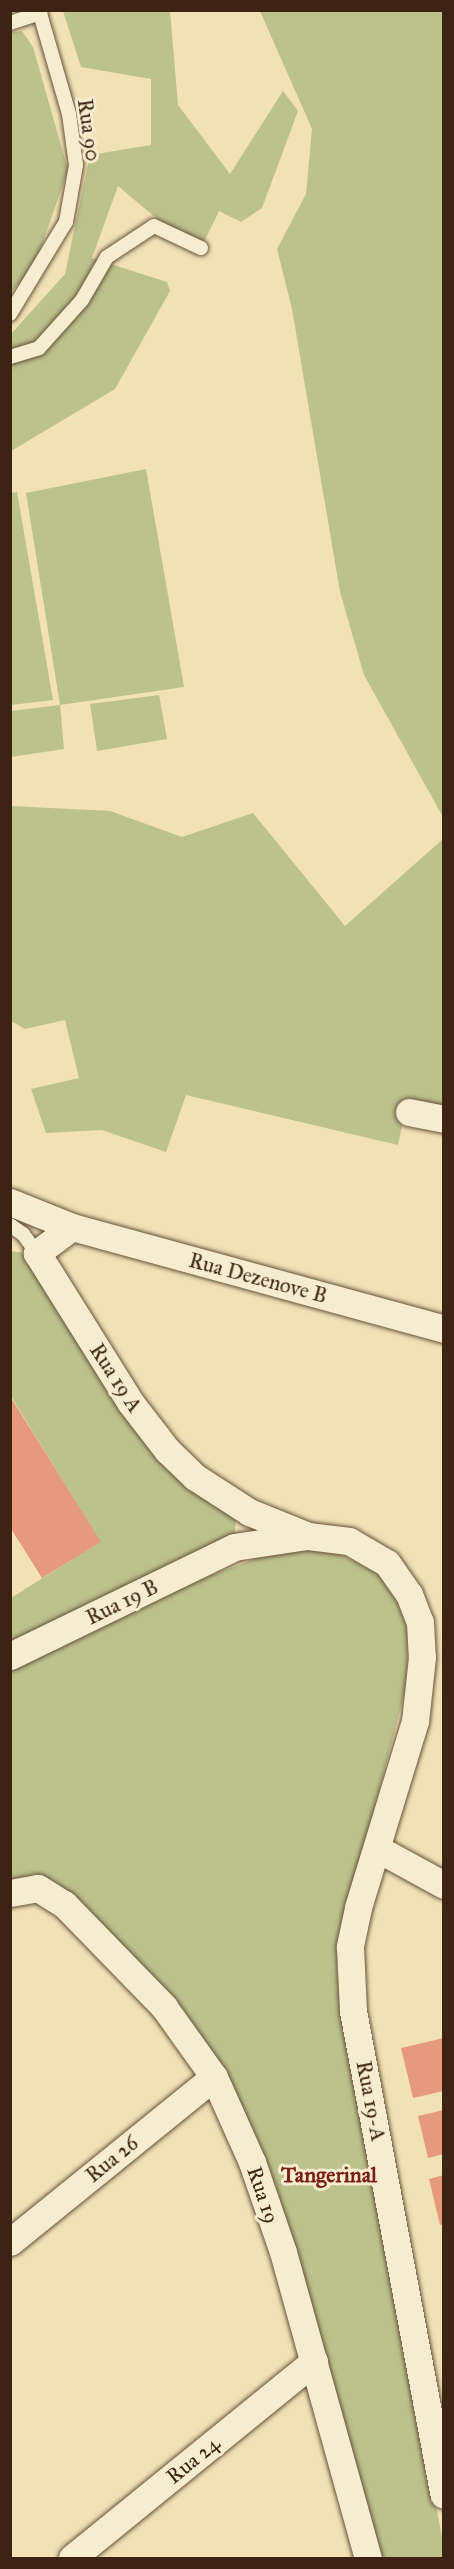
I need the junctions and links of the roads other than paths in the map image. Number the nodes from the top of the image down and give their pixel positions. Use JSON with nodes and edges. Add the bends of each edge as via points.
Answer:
{"nodes":[{"id":1,"x":39,"y":12,"type":"edge"},
{"id":2,"x":10,"y":23,"type":"edge"},
{"id":3,"x":201,"y":248,"type":"dead end"},
{"id":4,"x":10,"y":314,"type":"edge"},
{"id":5,"x":10,"y":357,"type":"edge"},
{"id":6,"x":409,"y":1112,"type":"dead end"},
{"id":7,"x":444,"y":1119,"type":"edge"},
{"id":8,"x":10,"y":1202,"type":"edge"},
{"id":9,"x":10,"y":1226,"type":"edge"},
{"id":10,"x":72,"y":1227,"type":"junction"},
{"id":11,"x":37,"y":1253,"type":"junction"},
{"id":12,"x":444,"y":1329,"type":"edge"},
{"id":13,"x":249,"y":1512,"type":"junction"},
{"id":14,"x":308,"y":1536,"type":"junction"},
{"id":15,"x":234,"y":1547,"type":"junction"},
{"id":16,"x":10,"y":1656,"type":"edge"},
{"id":17,"x":378,"y":1849,"type":"junction"},
{"id":18,"x":444,"y":1885,"type":"edge"},
{"id":19,"x":10,"y":1893,"type":"edge"},
{"id":20,"x":214,"y":2077,"type":"junction"},
{"id":21,"x":10,"y":2242,"type":"edge"},
{"id":22,"x":314,"y":2361,"type":"junction"},
{"id":23,"x":444,"y":2495,"type":"edge"},
{"id":24,"x":72,"y":2559,"type":"edge"},
{"id":25,"x":368,"y":2559,"type":"edge"}],
"edges":[{"from":1,"to":2,"type":"lane"},
{"from":1,"to":4,"type":"lane","name":"Rua 90","via":[[69,114],[76,165],[66,222]]},
{"from":3,"to":5,"type":"lane","via":[[154,226],[107,257],[82,300],[39,348]]},
{"from":6,"to":7,"type":"street"},
{"from":8,"to":10,"type":"street"},
{"from":9,"to":11,"type":"lane","via":[[23,1234]]},
{"from":10,"to":11,"type":"street"},
{"from":10,"to":12,"type":"street","name":"Rua Dezenove B"},
{"from":11,"to":13,"type":"street","name":"Rua 19 A","via":[[130,1402],[167,1450],[195,1478]]},
{"from":13,"to":14,"type":"street","name":"Rua 19 A"},
{"from":13,"to":15,"type":"street"},
{"from":14,"to":15,"type":"street","name":"Rua 19 B"},
{"from":14,"to":17,"type":"street","name":"Rua 19-A","via":[[349,1541],[387,1563],[409,1594],[420,1623],[422,1657],[415,1721]]},
{"from":15,"to":16,"type":"street","name":"Rua 19 B"},
{"from":17,"to":18,"type":"street"},
{"from":17,"to":23,"type":"street","name":"Rua 19-A","via":[[358,1908],[350,1947],[353,2011]]},
{"from":19,"to":20,"type":"street","name":"Rua 19","via":[[29,1887],[48,1892],[139,1979]]},
{"from":20,"to":21,"type":"street","name":"Rua 26"},
{"from":20,"to":22,"type":"street","name":"Rua 19","via":[[252,2162]]},
{"from":22,"to":24,"type":"street","name":"Rua 24"},
{"from":22,"to":25,"type":"street","name":"Rua 19"}]}
